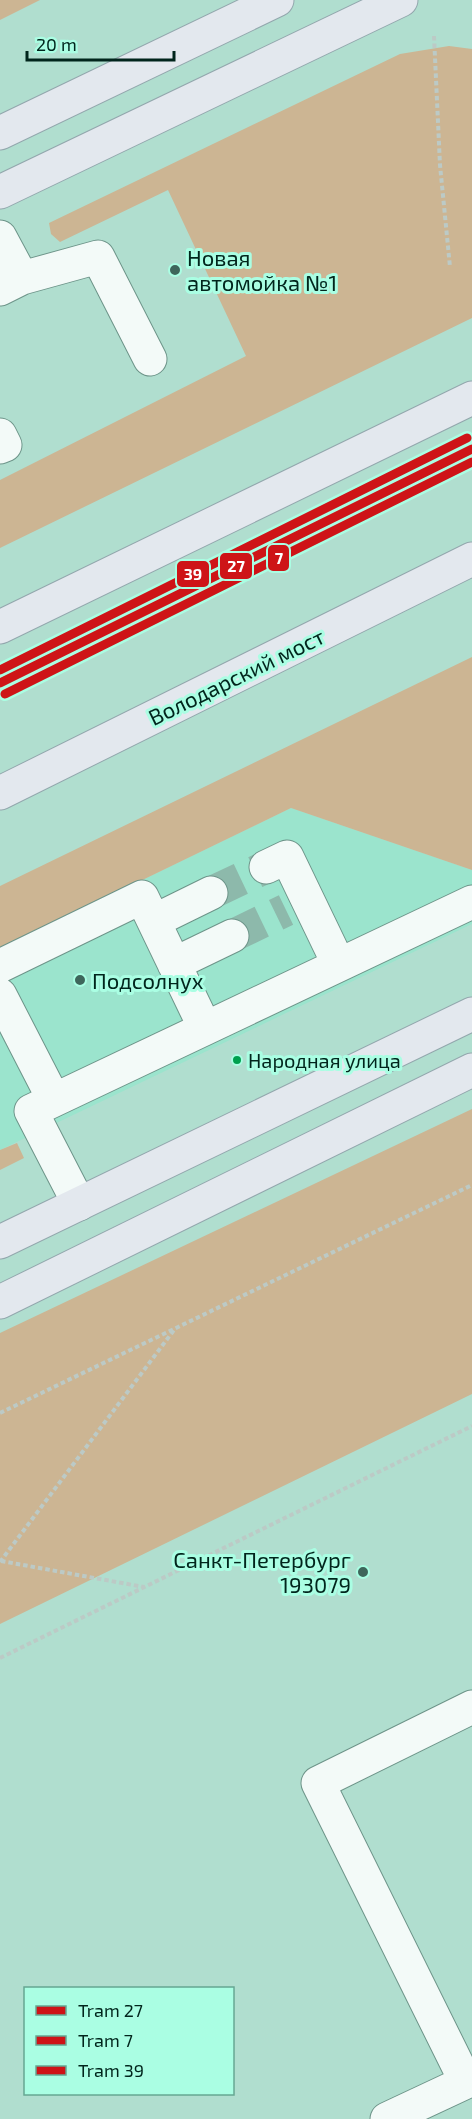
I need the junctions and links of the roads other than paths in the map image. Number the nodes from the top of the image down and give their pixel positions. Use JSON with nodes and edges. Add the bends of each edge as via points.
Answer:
{"nodes":[{"id":1,"x":277,"y":0,"type":"edge"},
{"id":2,"x":401,"y":0,"type":"edge"},
{"id":3,"x":0,"y":133,"type":"edge"},
{"id":4,"x":0,"y":192,"type":"edge"},
{"id":5,"x":0,"y":237,"type":"edge"},
{"id":6,"x":11,"y":284,"type":"edge"},
{"id":7,"x":150,"y":359,"type":"dead end"},
{"id":8,"x":472,"y":398,"type":"edge"},
{"id":9,"x":0,"y":435,"type":"edge"},
{"id":10,"x":0,"y":447,"type":"edge"},
{"id":11,"x":472,"y":559,"type":"edge"},
{"id":12,"x":0,"y":627,"type":"edge"},
{"id":13,"x":0,"y":793,"type":"edge"},
{"id":14,"x":266,"y":867,"type":"tunnel mouth"},
{"id":15,"x":212,"y":894,"type":"tunnel mouth"},
{"id":16,"x":472,"y":902,"type":"edge"},
{"id":17,"x":154,"y":921,"type":"junction"},
{"id":18,"x":232,"y":936,"type":"tunnel mouth"},
{"id":19,"x":174,"y":964,"type":"junction"},
{"id":20,"x":339,"y":965,"type":"junction"},
{"id":21,"x":0,"y":966,"type":"edge"},
{"id":22,"x":0,"y":995,"type":"edge"},
{"id":23,"x":472,"y":1014,"type":"edge"},
{"id":24,"x":205,"y":1028,"type":"junction"},
{"id":25,"x":472,"y":1070,"type":"edge"},
{"id":26,"x":54,"y":1100,"type":"junction"},
{"id":27,"x":79,"y":1204,"type":"junction"},
{"id":28,"x":0,"y":1242,"type":"edge"},
{"id":29,"x":0,"y":1302,"type":"edge"},
{"id":30,"x":472,"y":1707,"type":"edge"},
{"id":31,"x":387,"y":2119,"type":"edge"}],
"edges":[{"from":1,"to":3,"type":"main road"},
{"from":2,"to":4,"type":"main road"},
{"from":5,"to":6,"type":"lane"},
{"from":6,"to":7,"type":"lane","via":[[98,257]]},
{"from":8,"to":12,"type":"main road"},
{"from":9,"to":10,"type":"lane","via":[[5,445]]},
{"from":11,"to":13,"type":"main road","name":"Володарский мост"},
{"from":14,"to":20,"type":"lane","via":[[287,857],[297,905]]},
{"from":15,"to":17,"type":"lane"},
{"from":16,"to":20,"type":"lane"},
{"from":17,"to":19,"type":"lane"},
{"from":17,"to":21,"type":"lane","via":[[142,897]]},
{"from":18,"to":19,"type":"lane"},
{"from":19,"to":24,"type":"lane"},
{"from":20,"to":24,"type":"lane"},
{"from":22,"to":26,"type":"lane"},
{"from":23,"to":27,"type":"main road"},
{"from":24,"to":26,"type":"lane"},
{"from":25,"to":29,"type":"main road"},
{"from":26,"to":27,"type":"lane","via":[[31,1111]]},
{"from":27,"to":28,"type":"main road"},
{"from":30,"to":31,"type":"lane","via":[[318,1783],[466,2082]]}]}
